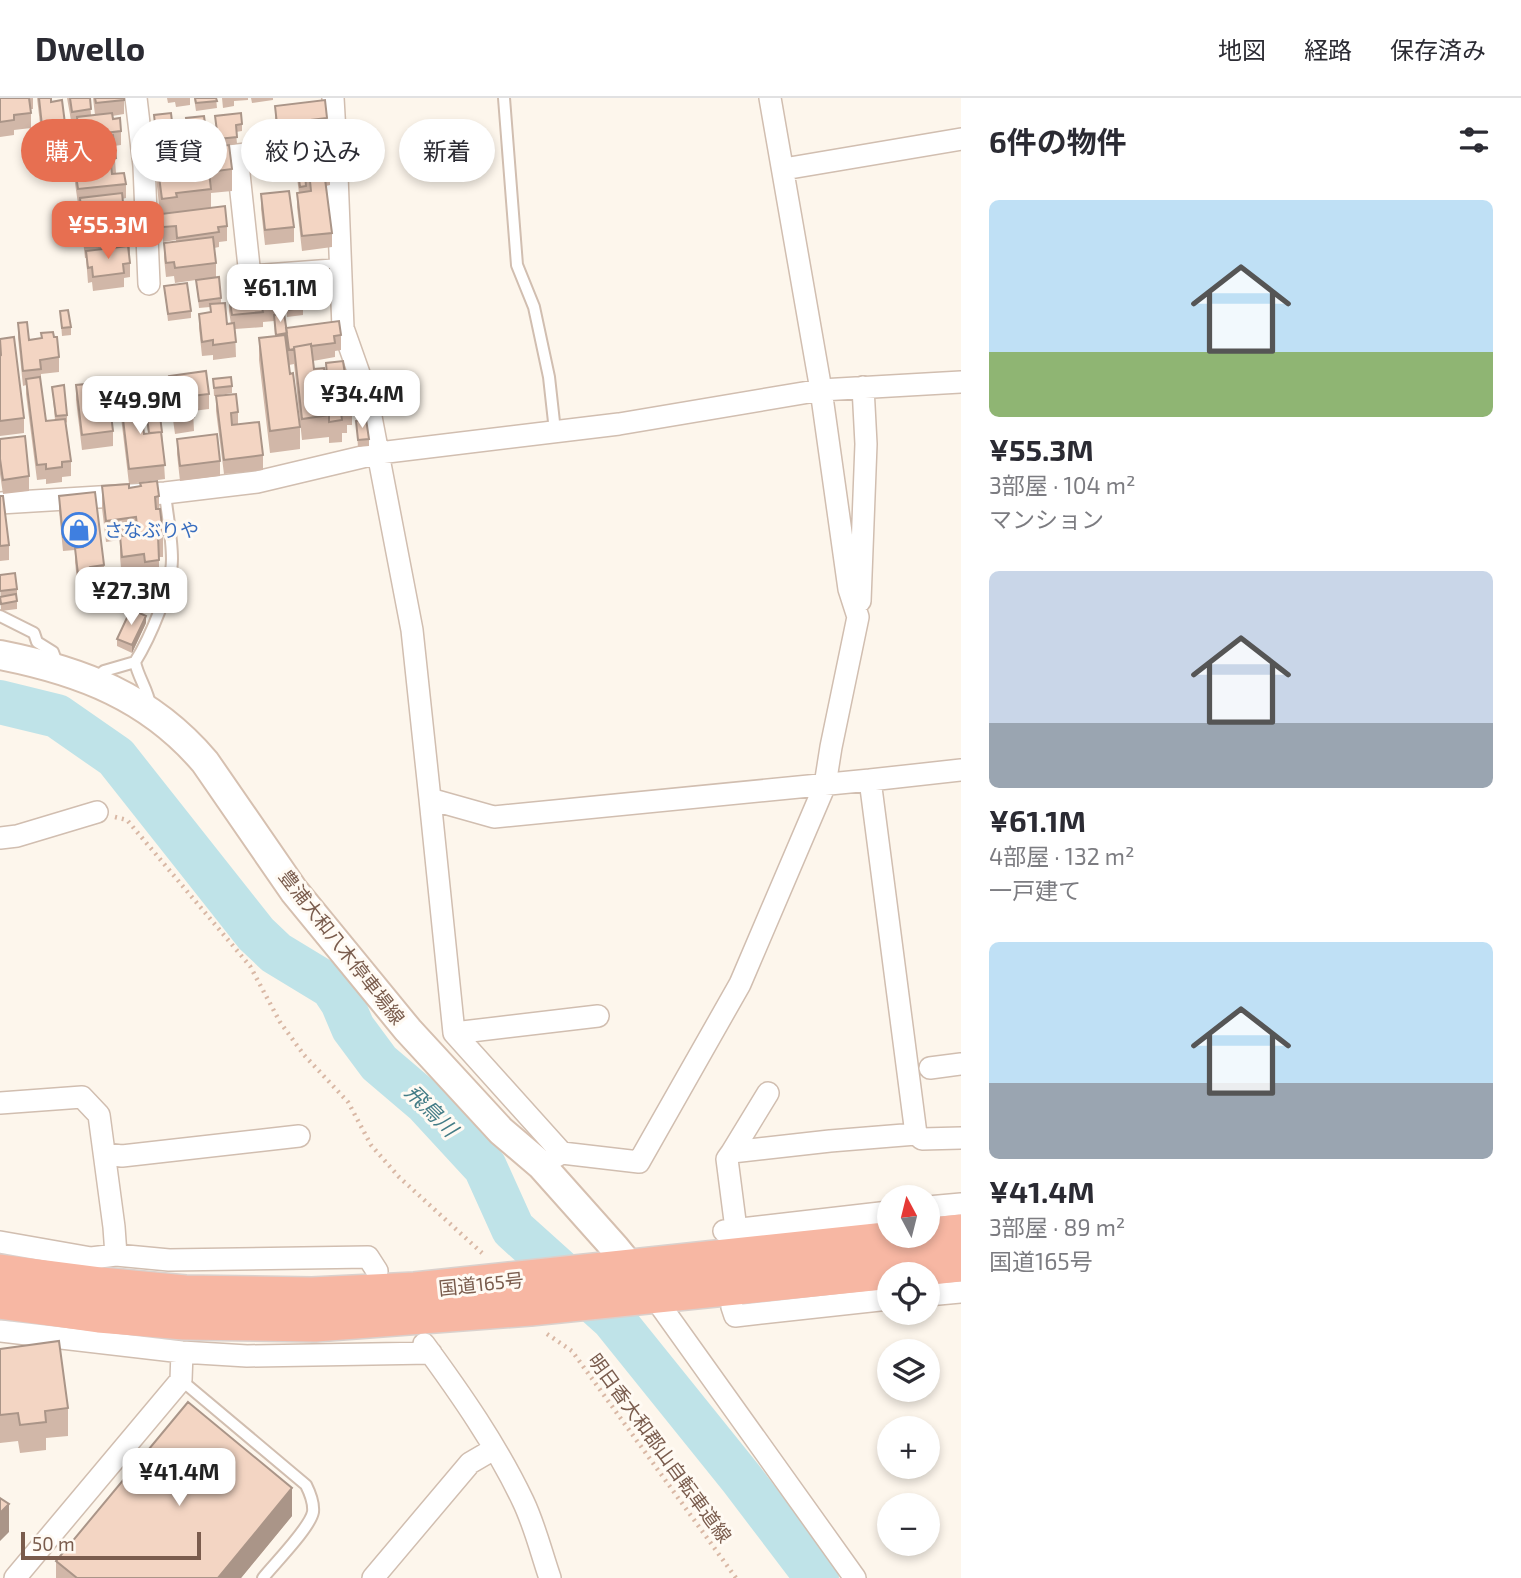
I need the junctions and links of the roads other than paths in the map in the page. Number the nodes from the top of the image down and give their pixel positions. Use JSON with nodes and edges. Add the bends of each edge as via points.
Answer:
{"nodes":[{"id":1,"x":136,"y":98,"type":"edge"},
{"id":2,"x":333,"y":98,"type":"edge"},
{"id":3,"x":503,"y":98,"type":"edge"},
{"id":4,"x":770,"y":98,"type":"edge"},
{"id":5,"x":138,"y":119,"type":"edge"},
{"id":6,"x":334,"y":119,"type":"edge"},
{"id":7,"x":961,"y":139,"type":"edge"},
{"id":8,"x":237,"y":155,"type":"junction"},
{"id":9,"x":241,"y":155,"type":"edge"},
{"id":10,"x":227,"y":156,"type":"edge"},
{"id":11,"x":784,"y":169,"type":"junction"},
{"id":12,"x":145,"y":182,"type":"edge"},
{"id":13,"x":337,"y":182,"type":"edge"},
{"id":14,"x":340,"y":269,"type":"junction"},
{"id":15,"x":149,"y":284,"type":"dead end"},
{"id":16,"x":343,"y":328,"type":"junction"},
{"id":17,"x":316,"y":331,"type":"edge"},
{"id":18,"x":961,"y":382,"type":"edge"},
{"id":19,"x":863,"y":387,"type":"junction"},
{"id":20,"x":821,"y":390,"type":"junction"},
{"id":21,"x":555,"y":431,"type":"junction"},
{"id":22,"x":379,"y":453,"type":"junction"},
{"id":23,"x":164,"y":493,"type":"junction"},
{"id":24,"x":0,"y":503,"type":"edge"},
{"id":25,"x":0,"y":616,"type":"edge"},
{"id":26,"x":858,"y":617,"type":"junction"},
{"id":27,"x":0,"y":655,"type":"edge"},
{"id":28,"x":135,"y":662,"type":"junction"},
{"id":29,"x":59,"y":670,"type":"junction"},
{"id":30,"x":92,"y":681,"type":"junction"},
{"id":31,"x":150,"y":710,"type":"junction"},
{"id":32,"x":961,"y":770,"type":"edge"},
{"id":33,"x":870,"y":780,"type":"junction"},
{"id":34,"x":825,"y":785,"type":"junction"},
{"id":35,"x":430,"y":799,"type":"junction"},
{"id":36,"x":97,"y":812,"type":"road end"},
{"id":37,"x":0,"y":838,"type":"edge"},
{"id":38,"x":598,"y":1016,"type":"dead end"},
{"id":39,"x":454,"y":1033,"type":"junction"},
{"id":40,"x":961,"y":1064,"type":"edge"},
{"id":41,"x":930,"y":1068,"type":"dead end"},
{"id":42,"x":768,"y":1093,"type":"dead end"},
{"id":43,"x":0,"y":1103,"type":"edge"},
{"id":44,"x":916,"y":1134,"type":"junction"},
{"id":45,"x":299,"y":1136,"type":"dead end"},
{"id":46,"x":961,"y":1138,"type":"edge"},
{"id":47,"x":732,"y":1152,"type":"junction"},
{"id":48,"x":104,"y":1154,"type":"junction"},
{"id":49,"x":551,"y":1159,"type":"junction"},
{"id":50,"x":961,"y":1204,"type":"edge"},
{"id":51,"x":940,"y":1207,"type":"edge"},
{"id":52,"x":877,"y":1214,"type":"edge"},
{"id":53,"x":961,"y":1233,"type":"edge"},
{"id":54,"x":0,"y":1242,"type":"edge"},
{"id":55,"x":116,"y":1255,"type":"junction"},
{"id":56,"x":961,"y":1263,"type":"edge"},
{"id":57,"x":377,"y":1271,"type":"dead end"},
{"id":58,"x":0,"y":1273,"type":"edge"},
{"id":59,"x":631,"y":1282,"type":"junction"},
{"id":60,"x":961,"y":1292,"type":"edge"},
{"id":61,"x":523,"y":1294,"type":"junction"},
{"id":62,"x":940,"y":1294,"type":"edge"},
{"id":63,"x":0,"y":1300,"type":"edge"},
{"id":64,"x":877,"y":1300,"type":"edge"},
{"id":65,"x":732,"y":1307,"type":"dead end"},
{"id":66,"x":0,"y":1331,"type":"edge"},
{"id":67,"x":181,"y":1352,"type":"junction"},
{"id":68,"x":181,"y":1380,"type":"junction"},
{"id":69,"x":494,"y":1449,"type":"junction"},
{"id":70,"x":15,"y":1578,"type":"edge"},
{"id":71,"x":263,"y":1578,"type":"edge"},
{"id":72,"x":373,"y":1578,"type":"edge"},
{"id":73,"x":550,"y":1578,"type":"edge"},
{"id":74,"x":855,"y":1578,"type":"edge"}],
"edges":[{"from":1,"to":5,"type":"street"},
{"from":2,"to":6,"type":"street"},
{"from":3,"to":21,"type":"lane","via":[[517,265],[534,307]]},
{"from":4,"to":11,"type":"street"},
{"from":7,"to":11,"type":"street"},
{"from":8,"to":9,"type":"street"},
{"from":8,"to":10,"type":"street"},
{"from":8,"to":14,"type":"street","via":[[250,276]]},
{"from":11,"to":20,"type":"street"},
{"from":12,"to":15,"type":"street"},
{"from":13,"to":14,"type":"street"},
{"from":14,"to":16,"type":"street"},
{"from":16,"to":17,"type":"street"},
{"from":16,"to":22,"type":"street","via":[[367,396]]},
{"from":18,"to":19,"type":"street"},
{"from":19,"to":20,"type":"street"},
{"from":19,"to":26,"type":"street","via":[[866,471]]},
{"from":20,"to":21,"type":"street"},
{"from":20,"to":26,"type":"street","via":[[849,589]]},
{"from":21,"to":22,"type":"street"},
{"from":22,"to":23,"type":"street","via":[[257,482]]},
{"from":22,"to":35,"type":"street","via":[[412,630]]},
{"from":23,"to":24,"type":"street"},
{"from":23,"to":28,"type":"lane","via":[[172,560],[159,611]]},
{"from":25,"to":29,"type":"lane","via":[[34,633],[37,642],[52,652]]},
{"from":26,"to":34,"type":"street"},
{"from":27,"to":29,"type":"main road","name":"豊浦大和八木停車場線"},
{"from":28,"to":30,"type":"lane","via":[[104,671]]},
{"from":28,"to":31,"type":"lane","via":[[150,698]]},
{"from":29,"to":30,"type":"main road","name":"豊浦大和八木停車場線"},
{"from":30,"to":31,"type":"main road","name":"豊浦大和八木停車場線"},
{"from":31,"to":49,"type":"main road","name":"豊浦大和八木停車場線","via":[[205,762],[295,891],[408,1030],[500,1131]]},
{"from":32,"to":33,"type":"street"},
{"from":33,"to":34,"type":"street"},
{"from":33,"to":44,"type":"street"},
{"from":34,"to":35,"type":"street","via":[[494,817]]},
{"from":34,"to":49,"type":"street","via":[[740,984],[639,1162]]},
{"from":35,"to":39,"type":"street"},
{"from":36,"to":37,"type":"street"},
{"from":38,"to":39,"type":"street"},
{"from":39,"to":49,"type":"street"},
{"from":40,"to":41,"type":"street"},
{"from":42,"to":47,"type":"street"},
{"from":43,"to":48,"type":"street","via":[[82,1097],[99,1115]]},
{"from":44,"to":46,"type":"street","via":[[922,1139]]},
{"from":44,"to":47,"type":"street"},
{"from":45,"to":48,"type":"street","via":[[122,1156]]},
{"from":47,"to":52,"type":"street","via":[[727,1159],[731,1233]]},
{"from":48,"to":55,"type":"street"},
{"from":49,"to":59,"type":"main road","name":"豊浦大和八木停車場線"},
{"from":50,"to":51,"type":"street"},
{"from":53,"to":59,"type":"highway","name":"国道165号"},
{"from":54,"to":55,"type":"street","via":[[91,1258]]},
{"from":55,"to":57,"type":"street","via":[[169,1260],[368,1257]]},
{"from":56,"to":59,"type":"highway","name":"国道165号"},
{"from":58,"to":61,"type":"highway","name":"国道165号","via":[[185,1294]]},
{"from":59,"to":61,"type":"highway","name":"国道165号"},
{"from":59,"to":74,"type":"street"},
{"from":60,"to":62,"type":"street"},
{"from":61,"to":63,"type":"highway","name":"国道165号","via":[[315,1323],[244,1324],[99,1314]]},
{"from":64,"to":65,"type":"street","via":[[734,1316]]},
{"from":66,"to":67,"type":"street"},
{"from":67,"to":68,"type":"street"},
{"from":67,"to":69,"type":"street","via":[[247,1356],[426,1347]]},
{"from":68,"to":70,"type":"street"},
{"from":68,"to":71,"type":"lane","via":[[306,1485],[311,1496],[313,1511],[307,1524]]},
{"from":69,"to":72,"type":"street","via":[[470,1463]]},
{"from":69,"to":73,"type":"street","via":[[532,1522]]}]}
